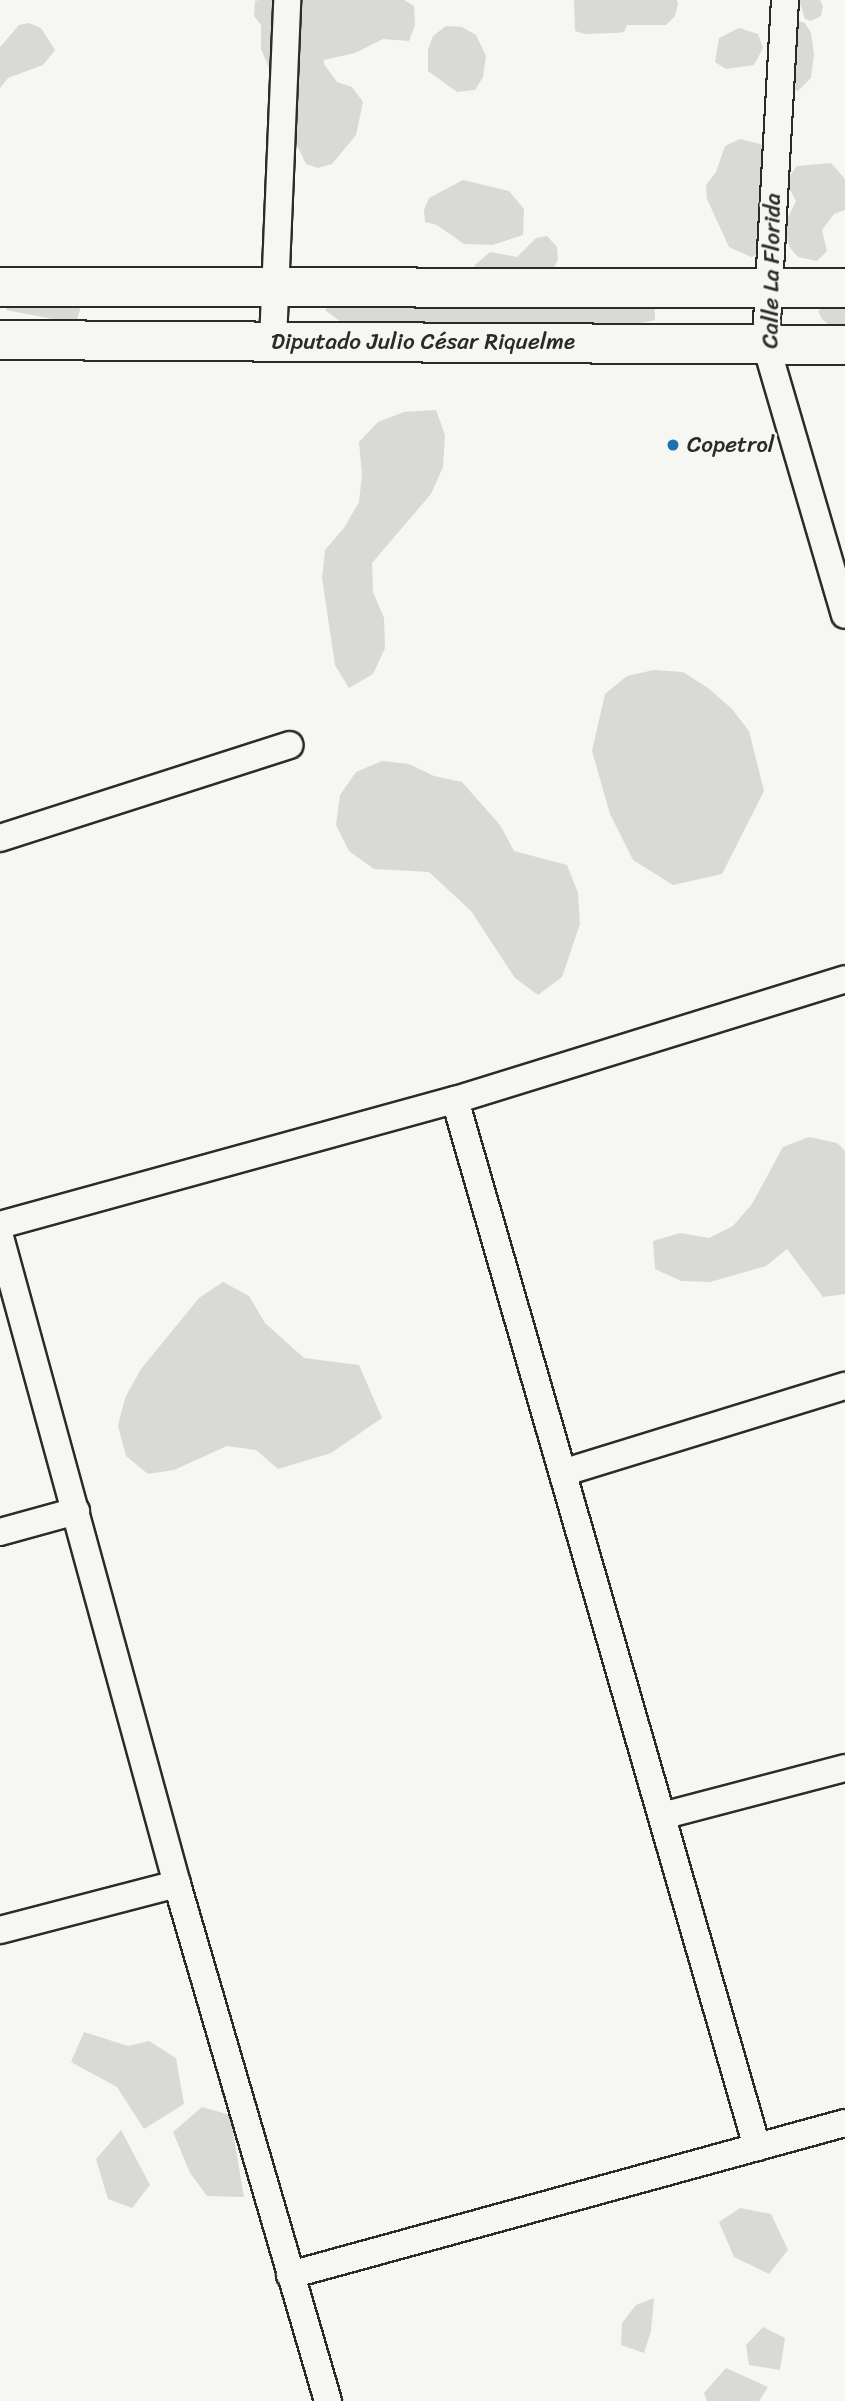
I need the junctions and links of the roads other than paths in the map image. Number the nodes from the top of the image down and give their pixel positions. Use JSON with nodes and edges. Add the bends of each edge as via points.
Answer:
{"nodes":[{"id":1,"x":287,"y":0,"type":"edge"},
{"id":2,"x":785,"y":0,"type":"edge"},
{"id":3,"x":0,"y":287,"type":"edge"},
{"id":4,"x":767,"y":287,"type":"junction"},
{"id":5,"x":845,"y":288,"type":"edge"},
{"id":6,"x":275,"y":290,"type":"junction"},
{"id":7,"x":0,"y":341,"type":"edge"},
{"id":8,"x":273,"y":341,"type":"junction"},
{"id":9,"x":766,"y":345,"type":"junction"},
{"id":10,"x":845,"y":345,"type":"edge"},
{"id":11,"x":845,"y":615,"type":"edge"},
{"id":12,"x":289,"y":745,"type":"dead end"},
{"id":13,"x":0,"y":838,"type":"edge"},
{"id":14,"x":845,"y":979,"type":"edge"},
{"id":15,"x":455,"y":1100,"type":"junction"},
{"id":16,"x":0,"y":1225,"type":"edge"},
{"id":17,"x":0,"y":1237,"type":"edge"},
{"id":18,"x":845,"y":1386,"type":"edge"},
{"id":19,"x":565,"y":1472,"type":"junction"},
{"id":20,"x":76,"y":1511,"type":"junction"},
{"id":21,"x":0,"y":1532,"type":"edge"},
{"id":22,"x":845,"y":1768,"type":"edge"},
{"id":23,"x":662,"y":1816,"type":"junction"},
{"id":24,"x":177,"y":1884,"type":"junction"},
{"id":25,"x":0,"y":1930,"type":"edge"},
{"id":26,"x":845,"y":2123,"type":"edge"},
{"id":27,"x":757,"y":2147,"type":"junction"},
{"id":28,"x":290,"y":2275,"type":"junction"},
{"id":29,"x":328,"y":2401,"type":"edge"}],
"edges":[{"from":1,"to":6,"type":"street"},
{"from":2,"to":4,"type":"street","name":"Calle La Florida"},
{"from":3,"to":6,"type":"street"},
{"from":4,"to":5,"type":"street"},
{"from":4,"to":6,"type":"street"},
{"from":4,"to":9,"type":"street","name":"Calle La Florida"},
{"from":6,"to":8,"type":"street"},
{"from":7,"to":8,"type":"street","name":"Diputado Julio César Riquelme"},
{"from":8,"to":9,"type":"street","name":"Diputado Julio César Riquelme"},
{"from":9,"to":10,"type":"street","name":"Diputado Julio César Riquelme"},
{"from":9,"to":11,"type":"street","name":"Calle La Florida"},
{"from":12,"to":13,"type":"street"},
{"from":14,"to":15,"type":"street"},
{"from":15,"to":16,"type":"street"},
{"from":15,"to":19,"type":"street"},
{"from":17,"to":20,"type":"street"},
{"from":18,"to":19,"type":"street"},
{"from":19,"to":23,"type":"street"},
{"from":20,"to":21,"type":"street"},
{"from":20,"to":24,"type":"street"},
{"from":22,"to":23,"type":"street"},
{"from":23,"to":27,"type":"street"},
{"from":24,"to":25,"type":"street"},
{"from":24,"to":28,"type":"street"},
{"from":26,"to":27,"type":"street"},
{"from":27,"to":28,"type":"street"},
{"from":28,"to":29,"type":"street"}]}
